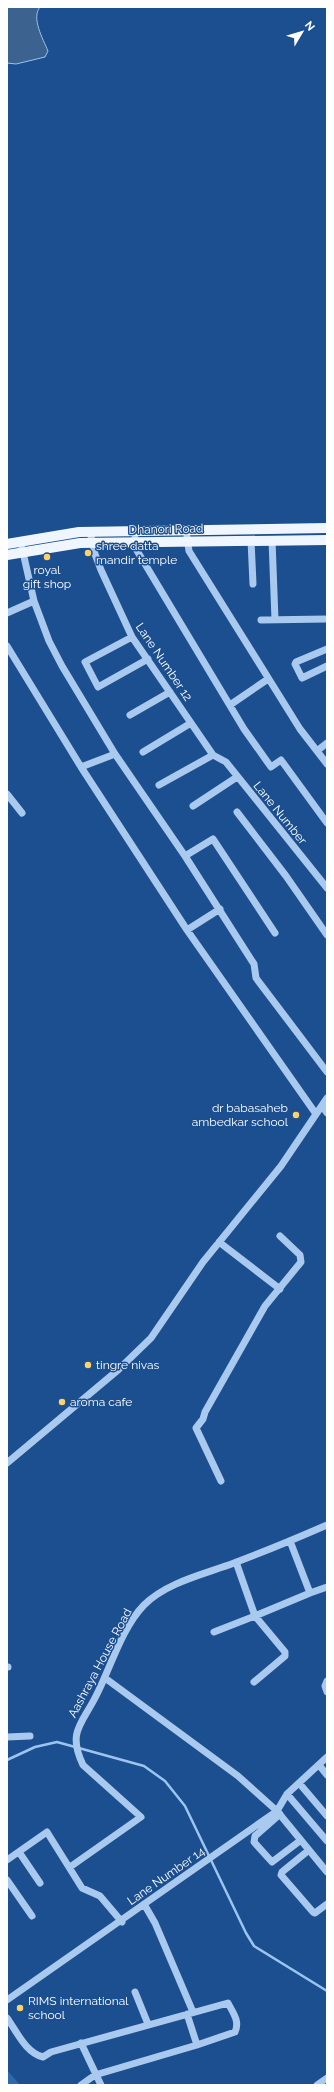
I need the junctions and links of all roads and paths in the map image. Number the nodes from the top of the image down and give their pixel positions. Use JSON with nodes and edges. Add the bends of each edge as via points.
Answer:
{"nodes":[{"id":1,"x":327,"y":528,"type":"edge"},
{"id":2,"x":287,"y":529,"type":"junction"},
{"id":3,"x":186,"y":531,"type":"junction"},
{"id":4,"x":90,"y":532,"type":"junction"},
{"id":5,"x":135,"y":532,"type":"junction"},
{"id":6,"x":57,"y":535,"type":"junction"},
{"id":7,"x":251,"y":540,"type":"junction"},
{"id":8,"x":272,"y":540,"type":"junction"},
{"id":9,"x":288,"y":540,"type":"junction"},
{"id":10,"x":327,"y":540,"type":"edge"},
{"id":11,"x":19,"y":542,"type":"junction"},
{"id":12,"x":188,"y":542,"type":"junction"},
{"id":13,"x":135,"y":543,"type":"junction"},
{"id":14,"x":7,"y":544,"type":"edge"},
{"id":15,"x":93,"y":544,"type":"junction"},
{"id":16,"x":59,"y":545,"type":"junction"},
{"id":17,"x":24,"y":553,"type":"junction"},
{"id":18,"x":7,"y":556,"type":"edge"},
{"id":19,"x":253,"y":584,"type":"dead end"},
{"id":20,"x":34,"y":601,"type":"junction"},
{"id":21,"x":7,"y":613,"type":"edge"},
{"id":22,"x":327,"y":619,"type":"edge"},
{"id":23,"x":261,"y":620,"type":"dead end"},
{"id":24,"x":276,"y":620,"type":"junction"},
{"id":25,"x":132,"y":636,"type":"junction"},
{"id":26,"x":7,"y":646,"type":"edge"},
{"id":27,"x":327,"y":649,"type":"edge"},
{"id":28,"x":148,"y":659,"type":"junction"},
{"id":29,"x":327,"y":666,"type":"edge"},
{"id":30,"x":268,"y":679,"type":"junction"},
{"id":31,"x":170,"y":692,"type":"junction"},
{"id":32,"x":230,"y":705,"type":"junction"},
{"id":33,"x":130,"y":715,"type":"dead end"},
{"id":34,"x":191,"y":723,"type":"junction"},
{"id":35,"x":327,"y":743,"type":"edge"},
{"id":36,"x":317,"y":751,"type":"junction"},
{"id":37,"x":143,"y":752,"type":"dead end"},
{"id":38,"x":115,"y":754,"type":"junction"},
{"id":39,"x":213,"y":755,"type":"junction"},
{"id":40,"x":327,"y":764,"type":"edge"},
{"id":41,"x":81,"y":766,"type":"junction"},
{"id":42,"x":237,"y":777,"type":"junction"},
{"id":43,"x":159,"y":785,"type":"dead end"},
{"id":44,"x":7,"y":794,"type":"edge"},
{"id":45,"x":193,"y":806,"type":"dead end"},
{"id":46,"x":238,"y":812,"type":"dead end"},
{"id":47,"x":22,"y":813,"type":"dead end"},
{"id":48,"x":327,"y":823,"type":"edge"},
{"id":49,"x":185,"y":856,"type":"junction"},
{"id":50,"x":327,"y":888,"type":"edge"},
{"id":51,"x":220,"y":909,"type":"junction"},
{"id":52,"x":187,"y":930,"type":"junction"},
{"id":53,"x":275,"y":933,"type":"dead end"},
{"id":54,"x":327,"y":935,"type":"edge"},
{"id":55,"x":327,"y":1072,"type":"edge"},
{"id":56,"x":327,"y":1098,"type":"edge"},
{"id":57,"x":322,"y":1106,"type":"junction"},
{"id":58,"x":327,"y":1113,"type":"edge"},
{"id":59,"x":316,"y":1114,"type":"junction"},
{"id":60,"x":280,"y":1236,"type":"dead end"},
{"id":61,"x":219,"y":1242,"type":"junction"},
{"id":62,"x":280,"y":1289,"type":"junction"},
{"id":63,"x":7,"y":1463,"type":"edge"},
{"id":64,"x":221,"y":1481,"type":"dead end"},
{"id":65,"x":327,"y":1525,"type":"edge"},
{"id":66,"x":290,"y":1541,"type":"junction"},
{"id":67,"x":236,"y":1562,"type":"junction"},
{"id":68,"x":327,"y":1587,"type":"edge"},
{"id":69,"x":310,"y":1593,"type":"junction"},
{"id":70,"x":255,"y":1616,"type":"junction"},
{"id":71,"x":214,"y":1632,"type":"dead end"},
{"id":72,"x":105,"y":1678,"type":"junction"},
{"id":73,"x":327,"y":1681,"type":"edge"},
{"id":74,"x":254,"y":1682,"type":"dead end"},
{"id":75,"x":327,"y":1692,"type":"edge"},
{"id":76,"x":7,"y":1736,"type":"edge"},
{"id":77,"x":30,"y":1736,"type":"dead end"},
{"id":78,"x":327,"y":1757,"type":"edge"},
{"id":79,"x":319,"y":1765,"type":"junction"},
{"id":80,"x":327,"y":1775,"type":"edge"},
{"id":81,"x":299,"y":1783,"type":"junction"},
{"id":82,"x":287,"y":1794,"type":"junction"},
{"id":83,"x":279,"y":1813,"type":"junction"},
{"id":84,"x":327,"y":1816,"type":"edge"},
{"id":85,"x":301,"y":1840,"type":"junction"},
{"id":86,"x":327,"y":1841,"type":"edge"},
{"id":87,"x":309,"y":1850,"type":"junction"},
{"id":88,"x":19,"y":1852,"type":"junction"},
{"id":89,"x":8,"y":1858,"type":"edge"},
{"id":90,"x":70,"y":1867,"type":"junction"},
{"id":91,"x":327,"y":1872,"type":"edge"},
{"id":92,"x":7,"y":1880,"type":"edge"},
{"id":93,"x":40,"y":1883,"type":"dead end"},
{"id":94,"x":144,"y":1904,"type":"junction"},
{"id":95,"x":327,"y":1904,"type":"edge"},
{"id":96,"x":32,"y":1916,"type":"dead end"},
{"id":97,"x":122,"y":1922,"type":"junction"},
{"id":98,"x":135,"y":1992,"type":"dead end"},
{"id":99,"x":7,"y":2000,"type":"edge"},
{"id":100,"x":190,"y":2013,"type":"junction"},
{"id":101,"x":7,"y":2018,"type":"edge"},
{"id":102,"x":148,"y":2024,"type":"junction"},
{"id":103,"x":80,"y":2043,"type":"junction"},
{"id":104,"x":197,"y":2045,"type":"junction"},
{"id":105,"x":95,"y":2075,"type":"junction"},
{"id":106,"x":327,"y":2078,"type":"edge"},
{"id":107,"x":81,"y":2085,"type":"edge"},
{"id":108,"x":101,"y":2085,"type":"edge"},
{"id":109,"x":318,"y":2085,"type":"edge"}],
"edges":[{"from":1,"to":2,"type":"main road","name":"Dhanori Road"},
{"from":2,"to":3,"type":"main road","name":"Dhanori Road"},
{"from":2,"to":9,"type":"street"},
{"from":3,"to":5,"type":"main road","name":"Dhanori Road"},
{"from":3,"to":12,"type":"street"},
{"from":4,"to":5,"type":"main road","name":"Dhanori Road"},
{"from":4,"to":6,"type":"main road","name":"Dhanori Road"},
{"from":4,"to":15,"type":"street","name":"Lane Number 12"},
{"from":5,"to":13,"type":"street"},
{"from":6,"to":11,"type":"main road","name":"Dhanori Road"},
{"from":6,"to":16,"type":"main road"},
{"from":7,"to":8,"type":"main road","name":"Dhanori Road"},
{"from":7,"to":12,"type":"main road","name":"Dhanori Road"},
{"from":7,"to":19,"type":"street"},
{"from":8,"to":9,"type":"main road","name":"Dhanori Road"},
{"from":8,"to":24,"type":"street"},
{"from":9,"to":10,"type":"main road","name":"Dhanori Road"},
{"from":11,"to":14,"type":"main road","name":"Dhanori Road"},
{"from":11,"to":17,"type":"street"},
{"from":12,"to":13,"type":"main road","name":"Dhanori Road"},
{"from":12,"to":30,"type":"street","via":[[189,551]]},
{"from":13,"to":15,"type":"main road","name":"Dhanori Road"},
{"from":13,"to":32,"type":"street","via":[[136,549]]},
{"from":15,"to":16,"type":"main road","name":"Dhanori Road"},
{"from":15,"to":25,"type":"street","name":"Lane Number 12","via":[[101,570]]},
{"from":16,"to":17,"type":"main road","name":"Dhanori Road"},
{"from":17,"to":18,"type":"main road","name":"Dhanori Road"},
{"from":17,"to":20,"type":"street"},
{"from":20,"to":21,"type":"street"},
{"from":20,"to":38,"type":"street","via":[[49,641]]},
{"from":22,"to":24,"type":"street"},
{"from":23,"to":24,"type":"street"},
{"from":25,"to":28,"type":"street","name":"Lane Number 12"},
{"from":25,"to":28,"type":"street","via":[[85,662],[98,687]]},
{"from":26,"to":41,"type":"street"},
{"from":27,"to":29,"type":"street","via":[[295,663],[302,678]]},
{"from":28,"to":31,"type":"street","name":"Lane Number 12"},
{"from":30,"to":32,"type":"street"},
{"from":30,"to":36,"type":"street"},
{"from":31,"to":33,"type":"street"},
{"from":31,"to":34,"type":"street","name":"Lane Number 12"},
{"from":32,"to":48,"type":"street","via":[[271,767],[281,760]]},
{"from":34,"to":37,"type":"street"},
{"from":34,"to":39,"type":"street","name":"Lane Number 12"},
{"from":35,"to":36,"type":"street"},
{"from":36,"to":40,"type":"street"},
{"from":38,"to":41,"type":"street"},
{"from":38,"to":49,"type":"street"},
{"from":39,"to":42,"type":"street","name":"Lane Number","via":[[226,762]]},
{"from":39,"to":43,"type":"street"},
{"from":41,"to":52,"type":"street"},
{"from":42,"to":45,"type":"street"},
{"from":42,"to":50,"type":"street","name":"Lane Number"},
{"from":44,"to":47,"type":"street"},
{"from":46,"to":54,"type":"street"},
{"from":49,"to":51,"type":"street"},
{"from":49,"to":53,"type":"street","via":[[213,839]]},
{"from":51,"to":52,"type":"street"},
{"from":51,"to":55,"type":"street","via":[[254,964],[256,978]]},
{"from":52,"to":59,"type":"street"},
{"from":56,"to":57,"type":"street"},
{"from":57,"to":58,"type":"street"},
{"from":57,"to":59,"type":"street"},
{"from":59,"to":61,"type":"street","via":[[280,1166]]},
{"from":60,"to":62,"type":"street","via":[[302,1258],[299,1266]]},
{"from":61,"to":62,"type":"street"},
{"from":61,"to":63,"type":"street","via":[[151,1338],[118,1370]]},
{"from":62,"to":64,"type":"street","via":[[255,1321],[196,1428]]},
{"from":65,"to":66,"type":"street","name":"Aashraya House Road"},
{"from":66,"to":67,"type":"street","name":"Aashraya House Road"},
{"from":66,"to":69,"type":"street"},
{"from":67,"to":70,"type":"street"},
{"from":67,"to":72,"type":"street","name":"Aashraya House Road","via":[[170,1587],[145,1605],[128,1628]]},
{"from":68,"to":69,"type":"street"},
{"from":69,"to":70,"type":"street"},
{"from":70,"to":71,"type":"street"},
{"from":70,"to":74,"type":"street","via":[[286,1653]]},
{"from":72,"to":83,"type":"street","via":[[238,1776]]},
{"from":72,"to":90,"type":"street","name":"Aashraya House Road","via":[[76,1732],[78,1754],[83,1765],[141,1817]]},
{"from":73,"to":75,"type":"street"},
{"from":76,"to":77,"type":"street"},
{"from":78,"to":79,"type":"street","name":"Lane Number 14"},
{"from":79,"to":80,"type":"street"},
{"from":79,"to":81,"type":"street","name":"Lane Number 14"},
{"from":81,"to":82,"type":"street","name":"Lane Number 14"},
{"from":81,"to":84,"type":"street"},
{"from":82,"to":83,"type":"street","name":"Lane Number 14"},
{"from":82,"to":86,"type":"street"},
{"from":83,"to":85,"type":"street"},
{"from":83,"to":85,"type":"street","via":[[255,1836],[254,1842],[272,1862]]},
{"from":83,"to":94,"type":"street","name":"Lane Number 14"},
{"from":85,"to":87,"type":"street"},
{"from":87,"to":91,"type":"street"},
{"from":87,"to":95,"type":"street","via":[[281,1875],[312,1912],[317,1912]]},
{"from":88,"to":89,"type":"street"},
{"from":88,"to":90,"type":"street","via":[[47,1832]]},
{"from":88,"to":93,"type":"street"},
{"from":90,"to":97,"type":"street","via":[[82,1888],[100,1896]]},
{"from":92,"to":96,"type":"street"},
{"from":94,"to":97,"type":"street","name":"Lane Number 14"},
{"from":94,"to":100,"type":"street","via":[[155,1924]]},
{"from":97,"to":99,"type":"street","name":"Lane Number 14"},
{"from":98,"to":102,"type":"street"},
{"from":100,"to":102,"type":"street"},
{"from":100,"to":104,"type":"street"},
{"from":100,"to":104,"type":"street","via":[[228,2002],[238,2025],[235,2032]]},
{"from":101,"to":103,"type":"street","via":[[34,2055],[43,2057],[50,2052]]},
{"from":102,"to":103,"type":"street"},
{"from":103,"to":105,"type":"street"},
{"from":104,"to":105,"type":"street"},
{"from":105,"to":107,"type":"street"},
{"from":105,"to":108,"type":"street"},
{"from":106,"to":109,"type":"street"}]}
